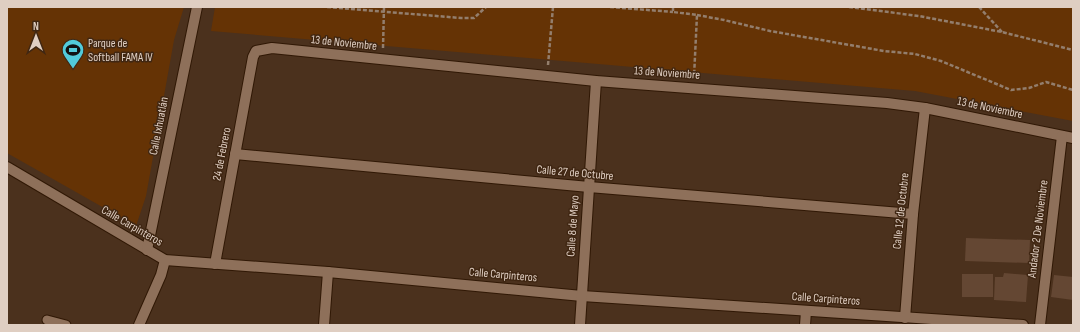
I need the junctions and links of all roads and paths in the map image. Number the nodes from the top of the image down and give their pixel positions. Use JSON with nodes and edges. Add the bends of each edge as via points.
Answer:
{"nodes":[{"id":1,"x":196,"y":7,"type":"edge"},
{"id":2,"x":327,"y":7,"type":"edge"},
{"id":3,"x":384,"y":7,"type":"edge"},
{"id":4,"x":486,"y":7,"type":"edge"},
{"id":5,"x":553,"y":7,"type":"edge"},
{"id":6,"x":610,"y":7,"type":"edge"},
{"id":7,"x":673,"y":7,"type":"edge"},
{"id":8,"x":849,"y":7,"type":"edge"},
{"id":9,"x":979,"y":7,"type":"edge"},
{"id":10,"x":384,"y":12,"type":"junction"},
{"id":11,"x":673,"y":12,"type":"junction"},
{"id":12,"x":697,"y":15,"type":"junction"},
{"id":13,"x":1002,"y":32,"type":"junction"},
{"id":14,"x":1073,"y":50,"type":"edge"},
{"id":15,"x":256,"y":51,"type":"joint"},
{"id":16,"x":383,"y":59,"type":"junction"},
{"id":17,"x":547,"y":76,"type":"junction"},
{"id":18,"x":596,"y":81,"type":"junction"},
{"id":19,"x":694,"y":88,"type":"junction"},
{"id":20,"x":1073,"y":90,"type":"edge"},
{"id":21,"x":925,"y":108,"type":"junction"},
{"id":22,"x":1062,"y":136,"type":"junction"},
{"id":23,"x":1073,"y":138,"type":"edge"},
{"id":24,"x":235,"y":154,"type":"junction"},
{"id":25,"x":7,"y":167,"type":"edge"},
{"id":26,"x":589,"y":187,"type":"junction"},
{"id":27,"x":913,"y":214,"type":"junction"},
{"id":28,"x":147,"y":250,"type":"junction"},
{"id":29,"x":165,"y":260,"type":"junction"},
{"id":30,"x":214,"y":264,"type":"junction"},
{"id":31,"x":328,"y":272,"type":"junction"},
{"id":32,"x":582,"y":296,"type":"junction"},
{"id":33,"x":806,"y":311,"type":"junction"},
{"id":34,"x":905,"y":318,"type":"junction"},
{"id":35,"x":47,"y":320,"type":"dead end"},
{"id":36,"x":66,"y":325,"type":"edge"},
{"id":37,"x":139,"y":325,"type":"edge"},
{"id":38,"x":324,"y":325,"type":"edge"},
{"id":39,"x":580,"y":325,"type":"edge"},
{"id":40,"x":805,"y":325,"type":"edge"},
{"id":41,"x":1023,"y":325,"type":"edge"},
{"id":42,"x":1040,"y":325,"type":"edge"}],
"edges":[{"from":1,"to":28,"type":"street","name":"Calle Ixhuatlán"},
{"from":2,"to":10,"type":"path"},
{"from":3,"to":10,"type":"path"},
{"from":4,"to":10,"type":"path","via":[[474,18]]},
{"from":5,"to":17,"type":"path"},
{"from":6,"to":11,"type":"path"},
{"from":7,"to":11,"type":"path"},
{"from":8,"to":13,"type":"path","via":[[919,16]]},
{"from":9,"to":13,"type":"path"},
{"from":10,"to":16,"type":"path"},
{"from":11,"to":12,"type":"path"},
{"from":12,"to":19,"type":"path"},
{"from":12,"to":20,"type":"path","via":[[770,31],[915,54],[941,61],[1011,90],[1029,88],[1046,82]]},
{"from":13,"to":14,"type":"path"},
{"from":15,"to":16,"type":"street","name":"13 de Noviembre","via":[[272,48]]},
{"from":15,"to":24,"type":"street","name":"24 de Febrero"},
{"from":16,"to":17,"type":"street","name":"13 de Noviembre"},
{"from":17,"to":18,"type":"street","name":"13 de Noviembre"},
{"from":18,"to":19,"type":"street","name":"13 de Noviembre"},
{"from":18,"to":26,"type":"street","name":"Calle 8 de Mayo"},
{"from":19,"to":21,"type":"street","name":"13 de Noviembre"},
{"from":21,"to":22,"type":"street","name":"13 de Noviembre"},
{"from":21,"to":27,"type":"street","name":"Calle 12 de Octubre"},
{"from":22,"to":23,"type":"street","name":"13 de Noviembre"},
{"from":22,"to":42,"type":"street","name":"Andador 2 De Noviembre"},
{"from":24,"to":26,"type":"street","name":"Calle 27 de Octubre"},
{"from":24,"to":30,"type":"street","name":"24 de Febrero"},
{"from":25,"to":28,"type":"street","name":"Calle Carpinteros"},
{"from":26,"to":27,"type":"street","name":"Calle 27 de Octubre"},
{"from":26,"to":32,"type":"street","name":"Calle 8 de Mayo"},
{"from":27,"to":34,"type":"street","name":"Calle 12 de Octubre"},
{"from":28,"to":29,"type":"street","name":"Calle Carpinteros"},
{"from":29,"to":30,"type":"street","name":"Calle Carpinteros"},
{"from":29,"to":37,"type":"street"},
{"from":30,"to":31,"type":"street","name":"Calle Carpinteros"},
{"from":31,"to":32,"type":"street","name":"Calle Carpinteros"},
{"from":31,"to":38,"type":"street"},
{"from":32,"to":33,"type":"street","name":"Calle Carpinteros"},
{"from":32,"to":39,"type":"street","name":"Calle 8 de Mayo"},
{"from":33,"to":34,"type":"street","name":"Calle Carpinteros"},
{"from":33,"to":40,"type":"street"},
{"from":34,"to":41,"type":"street","name":"Calle Carpinteros"},
{"from":35,"to":36,"type":"lane"}]}
